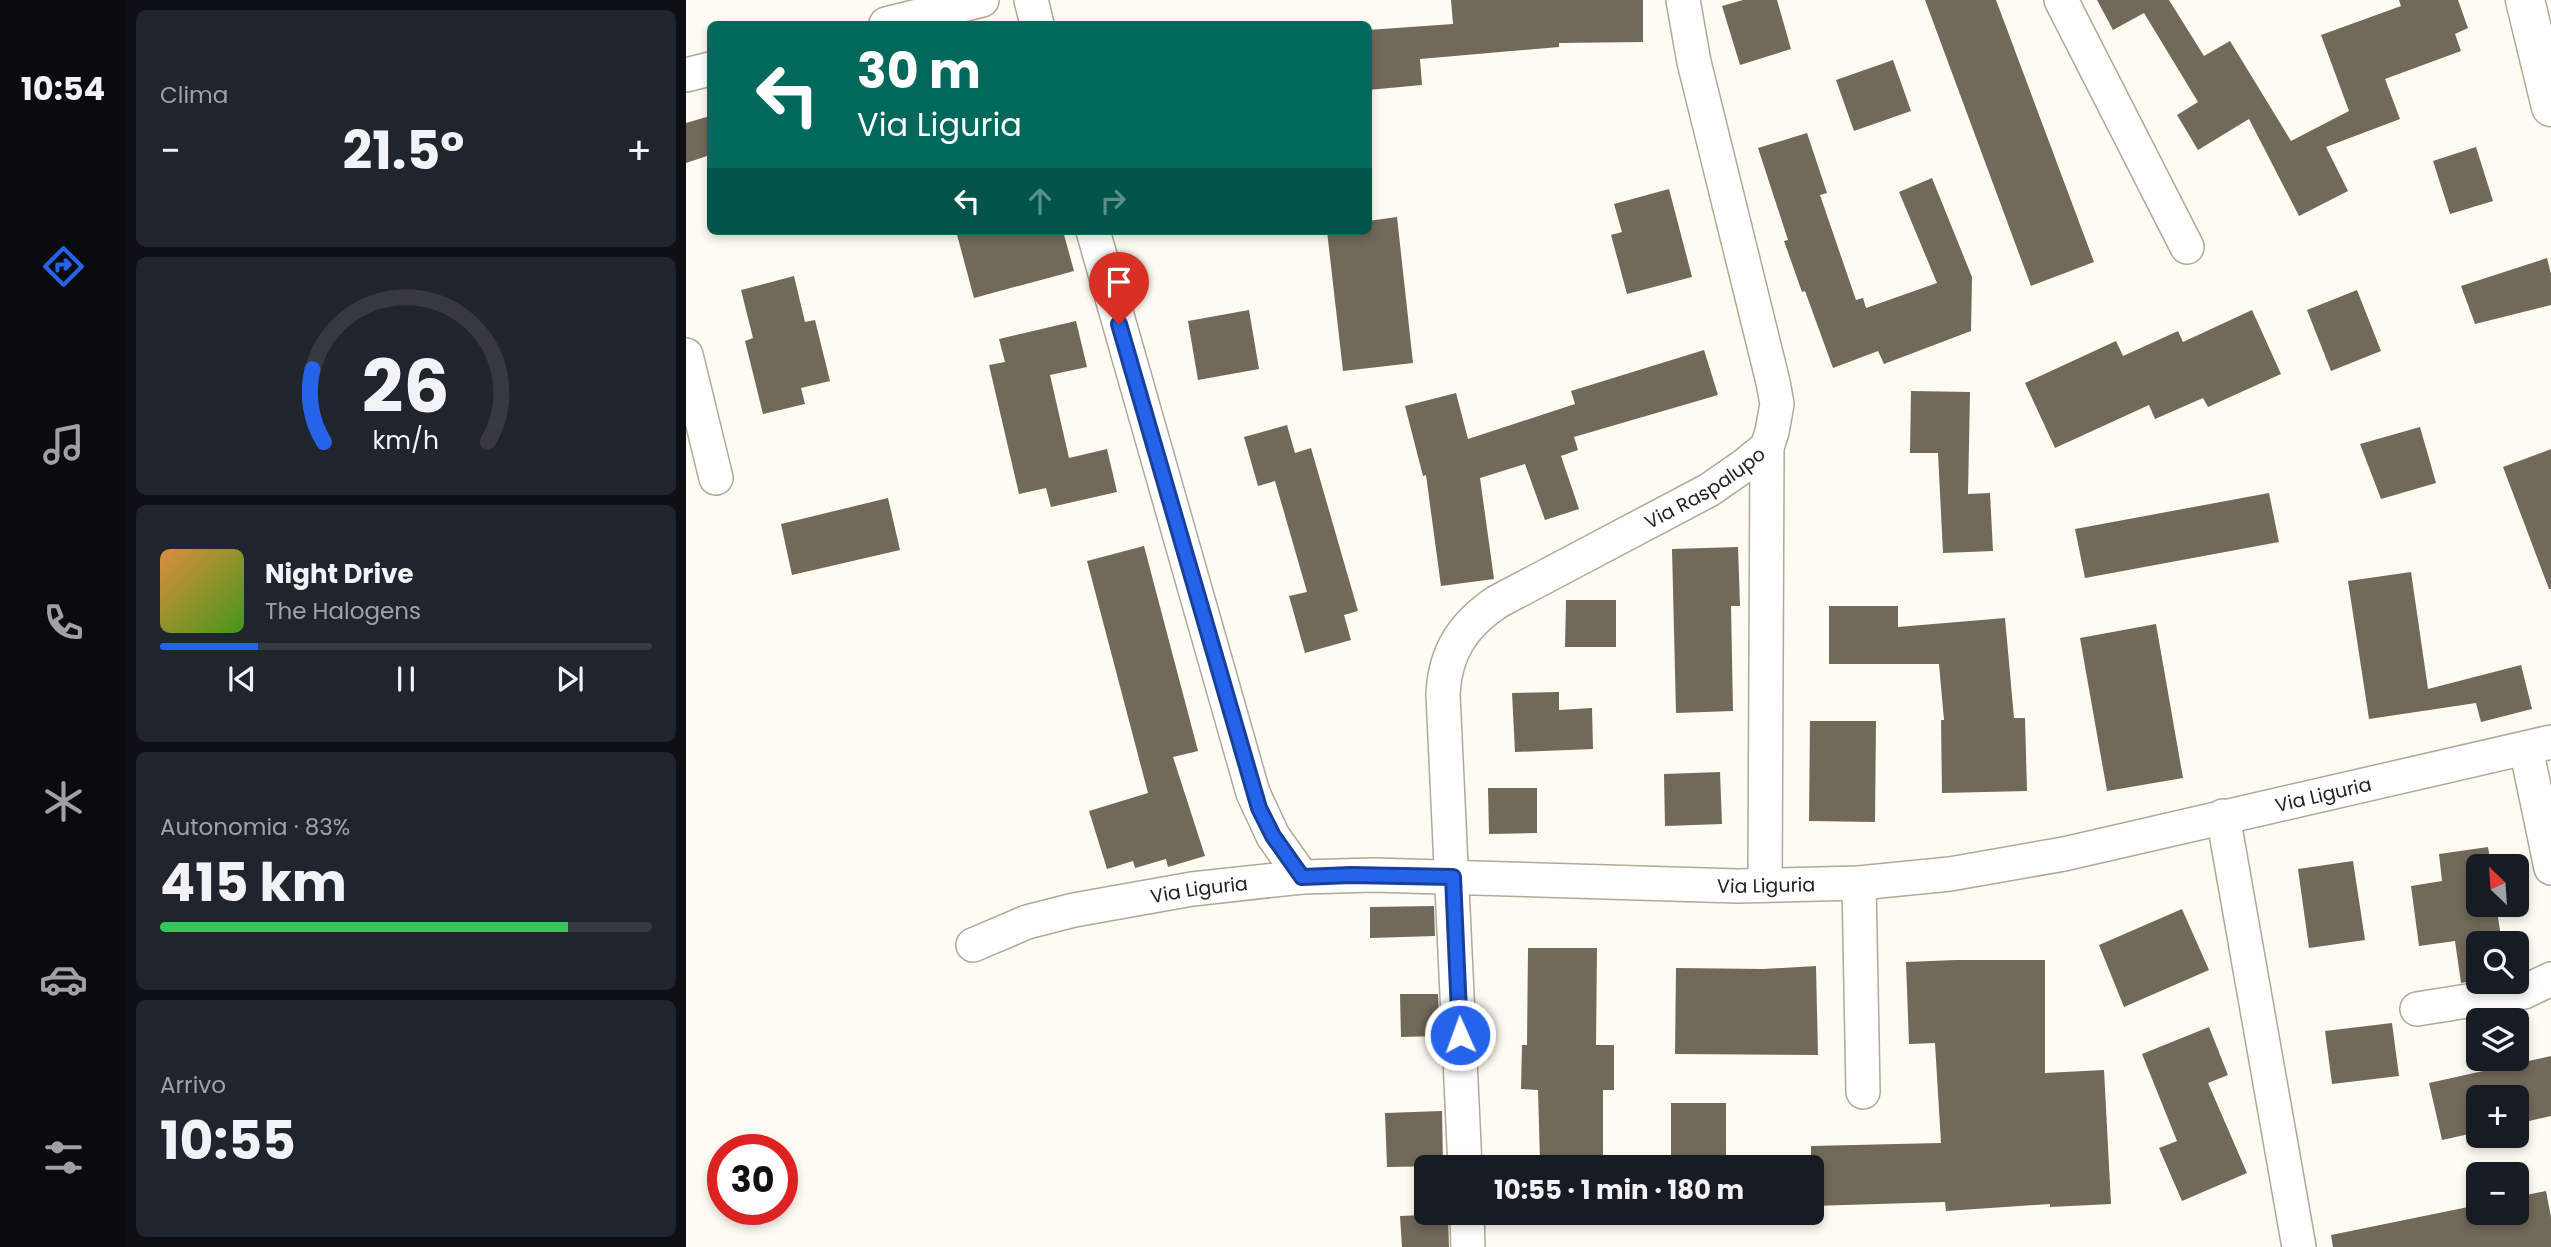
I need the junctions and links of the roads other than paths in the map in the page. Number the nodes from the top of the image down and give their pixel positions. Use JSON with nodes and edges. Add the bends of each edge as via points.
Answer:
{"nodes":[{"id":1,"x":982,"y":0,"type":"edge"},
{"id":2,"x":1031,"y":0,"type":"edge"},
{"id":3,"x":1684,"y":0,"type":"edge"},
{"id":4,"x":2061,"y":0,"type":"edge"},
{"id":5,"x":2525,"y":0,"type":"edge"},
{"id":6,"x":898,"y":21,"type":"edge"},
{"id":7,"x":1036,"y":21,"type":"edge"},
{"id":8,"x":707,"y":70,"type":"edge"},
{"id":9,"x":686,"y":75,"type":"edge"},
{"id":10,"x":2551,"y":107,"type":"edge"},
{"id":11,"x":1094,"y":235,"type":"edge"},
{"id":12,"x":2187,"y":247,"type":"dead end"},
{"id":13,"x":686,"y":355,"type":"edge"},
{"id":14,"x":1767,"y":447,"type":"junction"},
{"id":15,"x":716,"y":478,"type":"dead end"},
{"id":16,"x":2538,"y":745,"type":"edge"},
{"id":17,"x":2223,"y":816,"type":"junction"},
{"id":18,"x":2551,"y":867,"type":"edge"},
{"id":19,"x":1302,"y":877,"type":"junction"},
{"id":20,"x":1453,"y":877,"type":"junction"},
{"id":21,"x":1859,"y":883,"type":"junction"},
{"id":22,"x":1765,"y":885,"type":"junction"},
{"id":23,"x":973,"y":944,"type":"dead end"},
{"id":24,"x":2551,"y":979,"type":"edge"},
{"id":25,"x":2417,"y":1009,"type":"dead end"},
{"id":26,"x":1863,"y":1092,"type":"dead end"},
{"id":27,"x":1465,"y":1155,"type":"edge"},
{"id":28,"x":1467,"y":1225,"type":"edge"},
{"id":29,"x":1468,"y":1247,"type":"edge"},
{"id":30,"x":2299,"y":1247,"type":"edge"}],
"edges":[{"from":1,"to":6,"type":"street"},
{"from":2,"to":7,"type":"street"},
{"from":3,"to":14,"type":"street","name":"Via Raspalupo","via":[[1694,62],[1775,392],[1776,416]]},
{"from":4,"to":12,"type":"street"},
{"from":5,"to":10,"type":"street"},
{"from":8,"to":9,"type":"street"},
{"from":11,"to":19,"type":"street","via":[[1253,793],[1273,836]]},
{"from":13,"to":15,"type":"street"},
{"from":14,"to":20,"type":"street","name":"Via Raspalupo","via":[[1709,490],[1497,602],[1460,635],[1446,666],[1443,694]]},
{"from":14,"to":22,"type":"street"},
{"from":16,"to":17,"type":"street","name":"Via Liguria"},
{"from":16,"to":18,"type":"street"},
{"from":17,"to":21,"type":"street","name":"Via Liguria","via":[[2011,864]]},
{"from":17,"to":30,"type":"street"},
{"from":19,"to":20,"type":"street","name":"Via Liguria"},
{"from":19,"to":23,"type":"street","name":"Via Liguria","via":[[1192,889],[1067,911]]},
{"from":20,"to":22,"type":"street","name":"Via Liguria"},
{"from":20,"to":27,"type":"street","name":"Via Raspalupo"},
{"from":21,"to":22,"type":"street","name":"Via Liguria"},
{"from":21,"to":26,"type":"street"},
{"from":24,"to":25,"type":"street","via":[[2524,992]]},
{"from":28,"to":29,"type":"street"}]}
